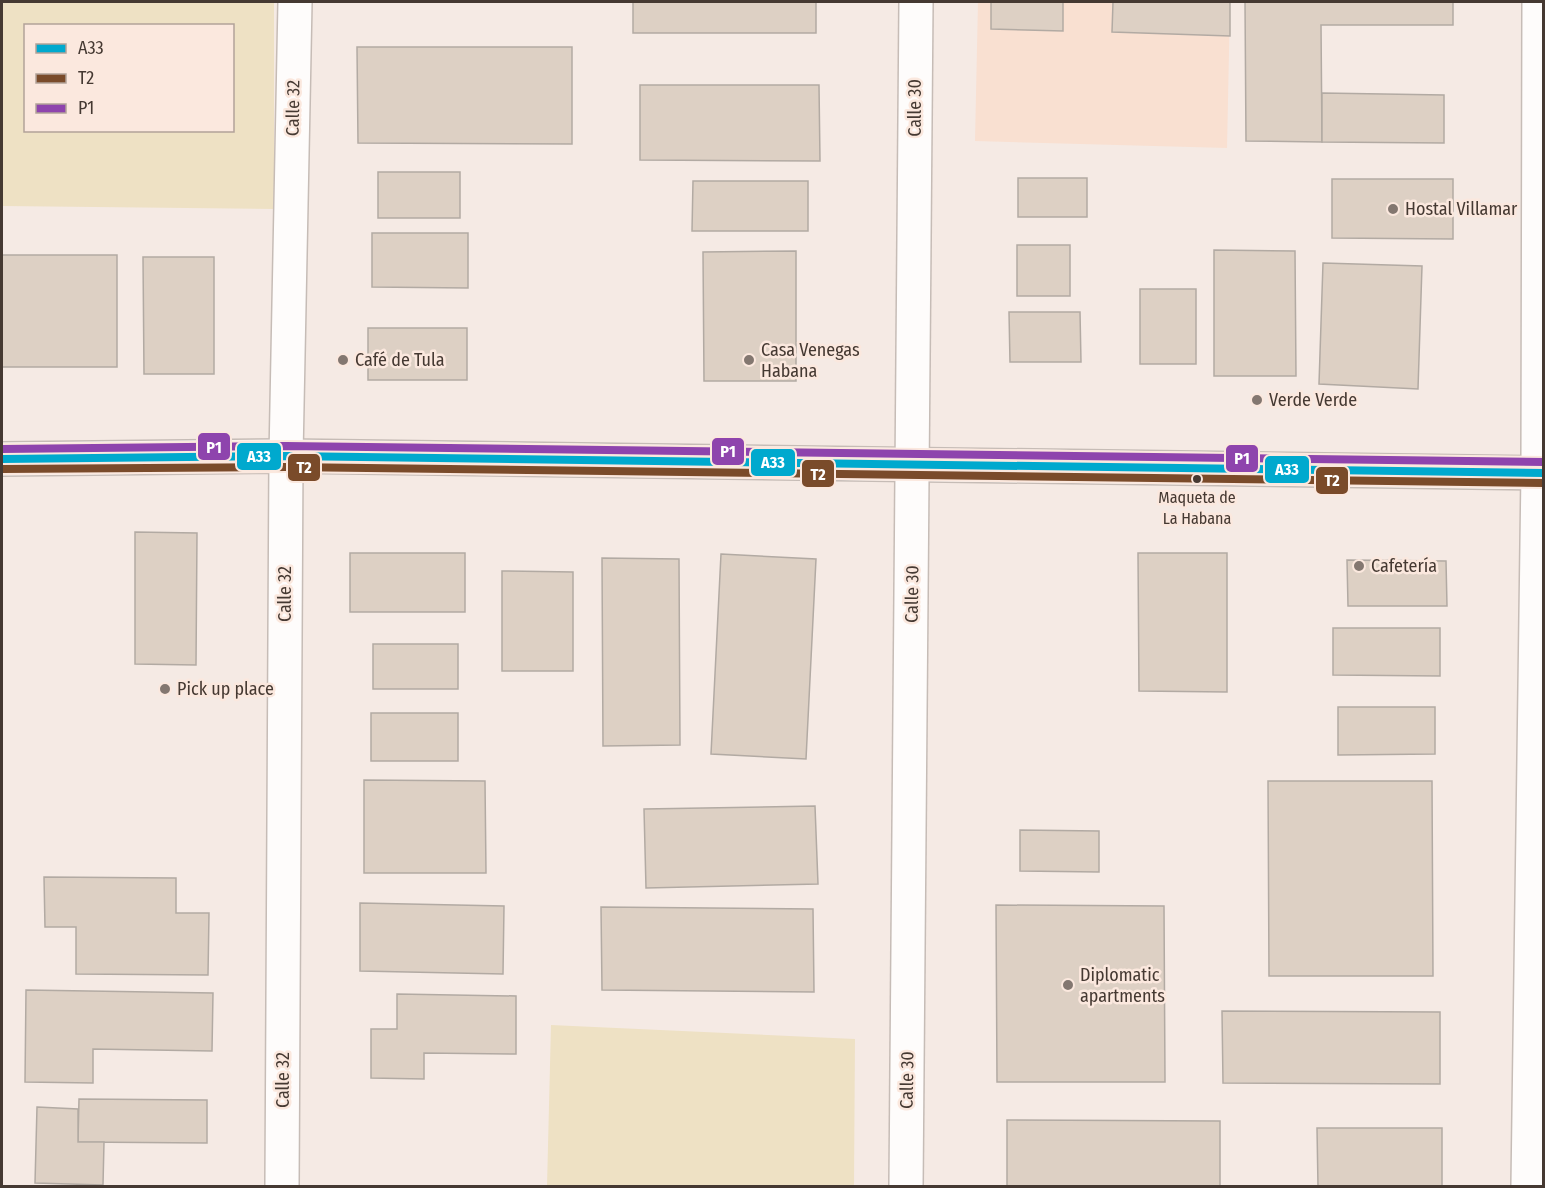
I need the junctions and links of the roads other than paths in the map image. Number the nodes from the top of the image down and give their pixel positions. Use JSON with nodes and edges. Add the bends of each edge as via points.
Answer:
{"nodes":[{"id":1,"x":295,"y":2,"type":"edge"},
{"id":2,"x":916,"y":2,"type":"edge"},
{"id":3,"x":1539,"y":2,"type":"edge"},
{"id":4,"x":286,"y":456,"type":"junction"},
{"id":5,"x":2,"y":459,"type":"edge"},
{"id":6,"x":913,"y":464,"type":"junction"},
{"id":7,"x":1541,"y":473,"type":"edge"},
{"id":8,"x":282,"y":1186,"type":"edge"},
{"id":9,"x":906,"y":1186,"type":"edge"},
{"id":10,"x":1528,"y":1186,"type":"edge"}],
"edges":[{"from":1,"to":4,"type":"street","name":"Calle 32"},
{"from":2,"to":6,"type":"street","name":"Calle 30"},
{"from":3,"to":7,"type":"street"},
{"from":4,"to":5,"type":"street"},
{"from":4,"to":6,"type":"street"},
{"from":4,"to":8,"type":"street","name":"Calle 32"},
{"from":6,"to":7,"type":"street"},
{"from":6,"to":9,"type":"street","name":"Calle 30"},
{"from":7,"to":10,"type":"street"}]}
